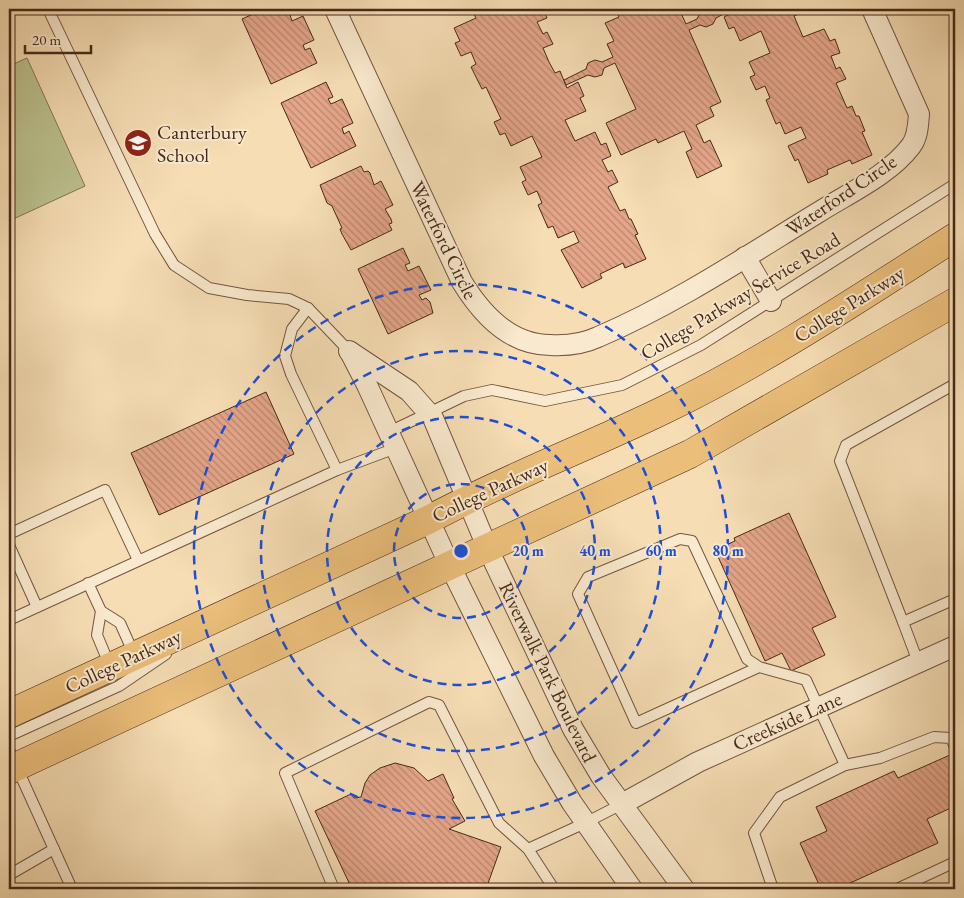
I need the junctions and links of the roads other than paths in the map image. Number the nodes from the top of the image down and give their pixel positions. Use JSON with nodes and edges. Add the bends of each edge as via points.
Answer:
{"nodes":[{"id":1,"x":48,"y":9,"type":"edge"},
{"id":2,"x":335,"y":9,"type":"edge"},
{"id":3,"x":872,"y":9,"type":"edge"},
{"id":4,"x":955,"y":184,"type":"edge"},
{"id":5,"x":955,"y":237,"type":"edge"},
{"id":6,"x":745,"y":257,"type":"junction"},
{"id":7,"x":771,"y":301,"type":"junction"},
{"id":8,"x":955,"y":302,"type":"edge"},
{"id":9,"x":308,"y":308,"type":"junction"},
{"id":10,"x":349,"y":351,"type":"junction"},
{"id":11,"x":955,"y":384,"type":"edge"},
{"id":12,"x":428,"y":412,"type":"junction"},
{"id":13,"x":393,"y":440,"type":"junction"},
{"id":14,"x":336,"y":470,"type":"junction"},
{"id":15,"x":468,"y":498,"type":"junction"},
{"id":16,"x":430,"y":519,"type":"junction"},
{"id":17,"x":9,"y":534,"type":"edge"},
{"id":18,"x":9,"y":545,"type":"edge"},
{"id":19,"x":488,"y":549,"type":"junction"},
{"id":20,"x":138,"y":560,"type":"junction"},
{"id":21,"x":450,"y":566,"type":"junction"},
{"id":22,"x":88,"y":583,"type":"junction"},
{"id":23,"x":955,"y":599,"type":"edge"},
{"id":24,"x":37,"y":607,"type":"junction"},
{"id":25,"x":101,"y":611,"type":"junction"},
{"id":26,"x":227,"y":613,"type":"junction"},
{"id":27,"x":9,"y":620,"type":"edge"},
{"id":28,"x":903,"y":622,"type":"junction"},
{"id":29,"x":955,"y":646,"type":"edge"},
{"id":30,"x":134,"y":655,"type":"junction"},
{"id":31,"x":918,"y":662,"type":"junction"},
{"id":32,"x":110,"y":666,"type":"junction"},
{"id":33,"x":759,"y":667,"type":"junction"},
{"id":34,"x":819,"y":706,"type":"junction"},
{"id":35,"x":9,"y":714,"type":"edge"},
{"id":36,"x":9,"y":736,"type":"edge"},
{"id":37,"x":955,"y":746,"type":"edge"},
{"id":38,"x":11,"y":762,"type":"edge"},
{"id":39,"x":845,"y":765,"type":"junction"},
{"id":40,"x":622,"y":804,"type":"junction"},
{"id":41,"x":585,"y":823,"type":"junction"},
{"id":42,"x":54,"y":849,"type":"junction"},
{"id":43,"x":528,"y":849,"type":"junction"},
{"id":44,"x":955,"y":862,"type":"edge"},
{"id":45,"x":9,"y":875,"type":"edge"},
{"id":46,"x":72,"y":889,"type":"edge"},
{"id":47,"x":334,"y":889,"type":"edge"},
{"id":48,"x":554,"y":889,"type":"edge"},
{"id":49,"x":632,"y":889,"type":"edge"},
{"id":50,"x":684,"y":889,"type":"edge"},
{"id":51,"x":773,"y":889,"type":"edge"},
{"id":52,"x":897,"y":889,"type":"edge"}],
"edges":[{"from":1,"to":9,"type":"lane","via":[[155,234],[174,265],[209,288],[289,299]]},
{"from":2,"to":6,"type":"street","name":"Waterford Circle","via":[[462,282],[476,306],[495,324],[518,337],[548,345],[574,345],[597,338],[642,316]]},
{"from":3,"to":6,"type":"street","name":"Waterford Circle","via":[[919,114],[918,128],[911,145],[872,179]]},
{"from":4,"to":7,"type":"lane","name":"College Parkway Service Road"},
{"from":5,"to":15,"type":"main road","name":"College Parkway","via":[[743,368],[666,409]]},
{"from":6,"to":7,"type":"street"},
{"from":7,"to":12,"type":"lane","name":"College Parkway Service Road","via":[[701,345],[622,385],[546,400],[492,390],[464,396]]},
{"from":8,"to":19,"type":"main road","via":[[690,454]]},
{"from":9,"to":10,"type":"lane"},
{"from":9,"to":14,"type":"lane","via":[[292,329],[285,356]]},
{"from":10,"to":12,"type":"street","name":"Riverwalk Park Boulevard","via":[[410,391]]},
{"from":10,"to":13,"type":"street","name":"Riverwalk Park Boulevard"},
{"from":11,"to":28,"type":"lane","via":[[846,445],[840,461]]},
{"from":12,"to":13,"type":"lane","name":"College Parkway Service Road"},
{"from":12,"to":15,"type":"street","name":"Riverwalk Park Boulevard"},
{"from":13,"to":14,"type":"lane","name":"College Parkway Service Road"},
{"from":13,"to":16,"type":"street","name":"Riverwalk Park Boulevard"},
{"from":14,"to":20,"type":"lane","name":"College Parkway Service Road"},
{"from":15,"to":16,"type":"main road","name":"College Parkway"},
{"from":15,"to":19,"type":"street","name":"Riverwalk Park Boulevard"},
{"from":16,"to":21,"type":"street","name":"Riverwalk Park Boulevard"},
{"from":16,"to":26,"type":"main road","name":"College Parkway"},
{"from":17,"to":20,"type":"lane","via":[[105,490]]},
{"from":18,"to":24,"type":"lane"},
{"from":19,"to":21,"type":"main road"},
{"from":19,"to":40,"type":"street","name":"Riverwalk Park Boulevard","via":[[573,729]]},
{"from":20,"to":22,"type":"lane","name":"College Parkway Service Road"},
{"from":21,"to":38,"type":"main road"},
{"from":21,"to":41,"type":"street","name":"Riverwalk Park Boulevard","via":[[544,756]]},
{"from":22,"to":24,"type":"lane","name":"College Parkway Service Road"},
{"from":22,"to":25,"type":"lane"},
{"from":23,"to":28,"type":"lane"},
{"from":24,"to":27,"type":"lane","name":"College Parkway Service Road"},
{"from":25,"to":30,"type":"lane","via":[[120,623]]},
{"from":25,"to":32,"type":"lane","via":[[97,635]]},
{"from":26,"to":30,"type":"main road","name":"College Parkway"},
{"from":26,"to":36,"type":"lane","via":[[118,686]]},
{"from":28,"to":31,"type":"lane"},
{"from":29,"to":31,"type":"street","name":"Creekside Lane"},
{"from":30,"to":32,"type":"main road","name":"College Parkway"},
{"from":31,"to":34,"type":"street","name":"Creekside Lane"},
{"from":32,"to":35,"type":"main road","name":"College Parkway"},
{"from":33,"to":33,"type":"lane","via":[[747,659],[692,542],[680,539],[588,577],[578,594],[636,722]]},
{"from":33,"to":34,"type":"lane","via":[[806,680]]},
{"from":34,"to":39,"type":"lane"},
{"from":34,"to":40,"type":"street","name":"Creekside Lane","via":[[698,762]]},
{"from":37,"to":39,"type":"lane","via":[[951,738],[934,738],[880,758]]},
{"from":38,"to":42,"type":"lane"},
{"from":39,"to":51,"type":"lane","via":[[780,797],[754,833]]},
{"from":40,"to":41,"type":"lane"},
{"from":40,"to":50,"type":"street","name":"Riverwalk Park Boulevard"},
{"from":41,"to":43,"type":"lane"},
{"from":41,"to":49,"type":"street","name":"Riverwalk Park Boulevard"},
{"from":42,"to":45,"type":"lane"},
{"from":42,"to":46,"type":"lane"},
{"from":43,"to":47,"type":"lane","via":[[499,823],[440,705],[429,702],[285,773]]},
{"from":43,"to":48,"type":"lane"},
{"from":44,"to":52,"type":"lane"}]}
